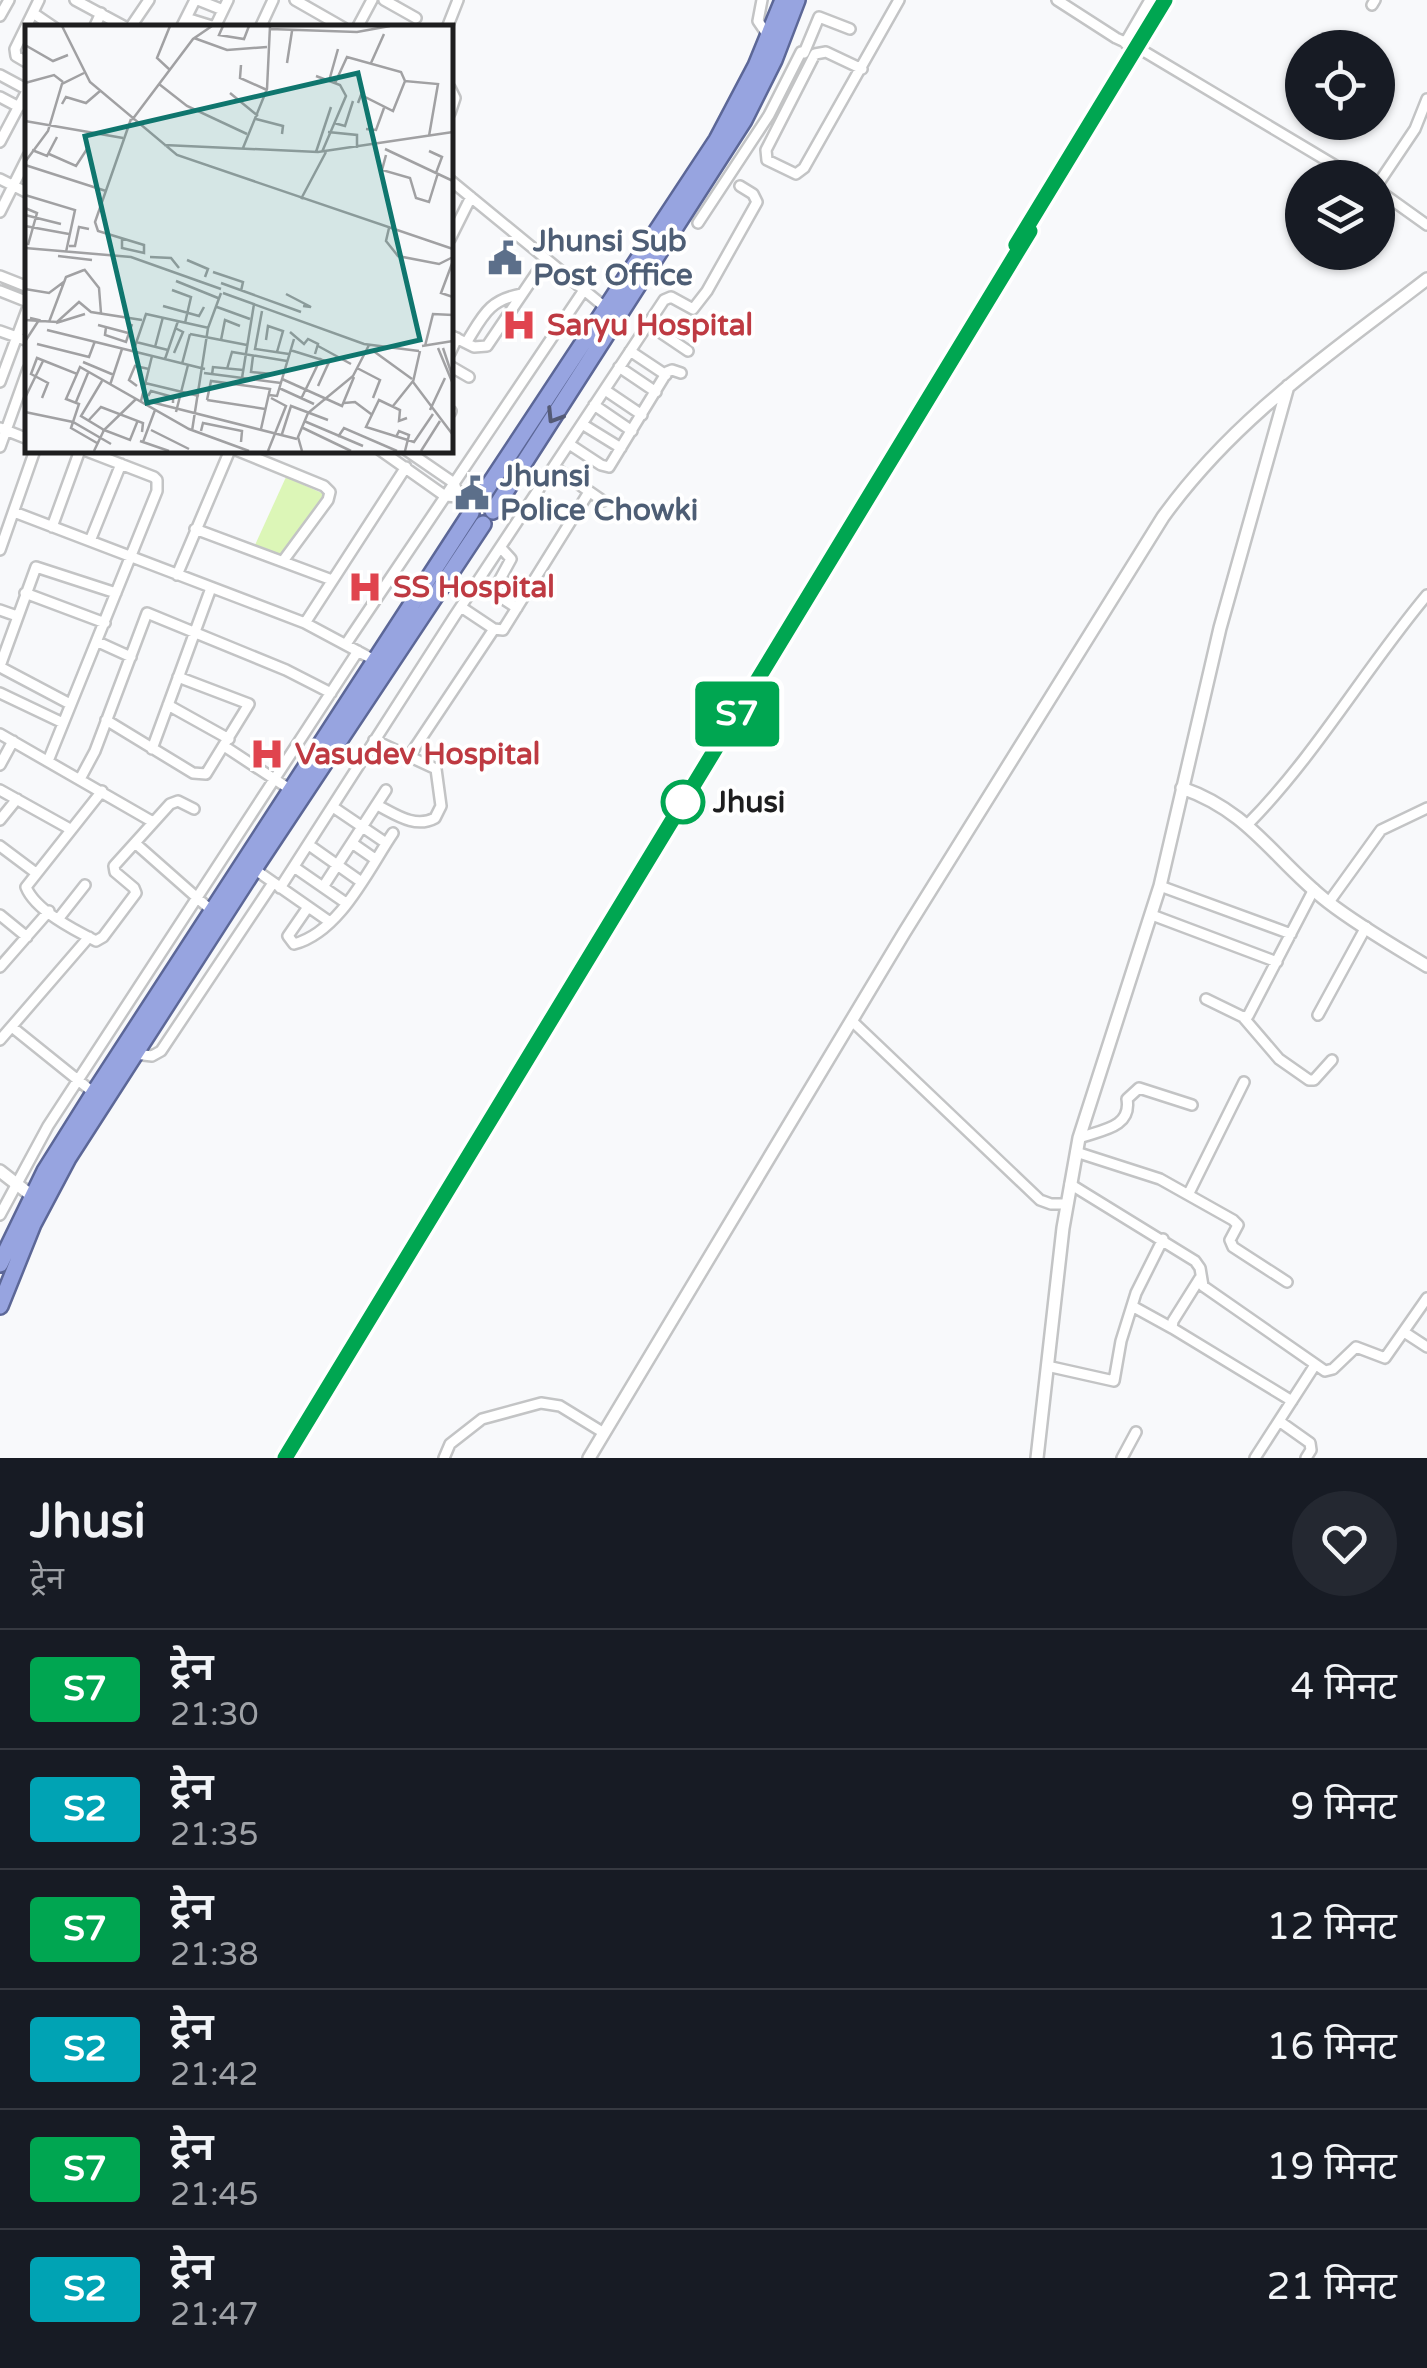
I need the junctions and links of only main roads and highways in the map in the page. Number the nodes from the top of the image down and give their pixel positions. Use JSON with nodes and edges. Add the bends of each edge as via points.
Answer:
{"nodes":[{"id":1,"x":783,"y":0,"type":"edge"},
{"id":2,"x":797,"y":0,"type":"edge"},
{"id":3,"x":779,"y":43,"type":"junction"},
{"id":4,"x":476,"y":509,"type":"junction"},
{"id":5,"x":0,"y":1264,"type":"edge"},
{"id":6,"x":0,"y":1306,"type":"edge"}],
"edges":[{"from":1,"to":3,"type":"highway"},
{"from":2,"to":3,"type":"highway"},
{"from":3,"to":4,"type":"highway"},
{"from":3,"to":4,"type":"highway","one_way":true,"via":[[725,152]]},
{"from":4,"to":5,"type":"highway","via":[[94,1093]]},
{"from":4,"to":6,"type":"highway","via":[[143,1056],[46,1199]]}]}
